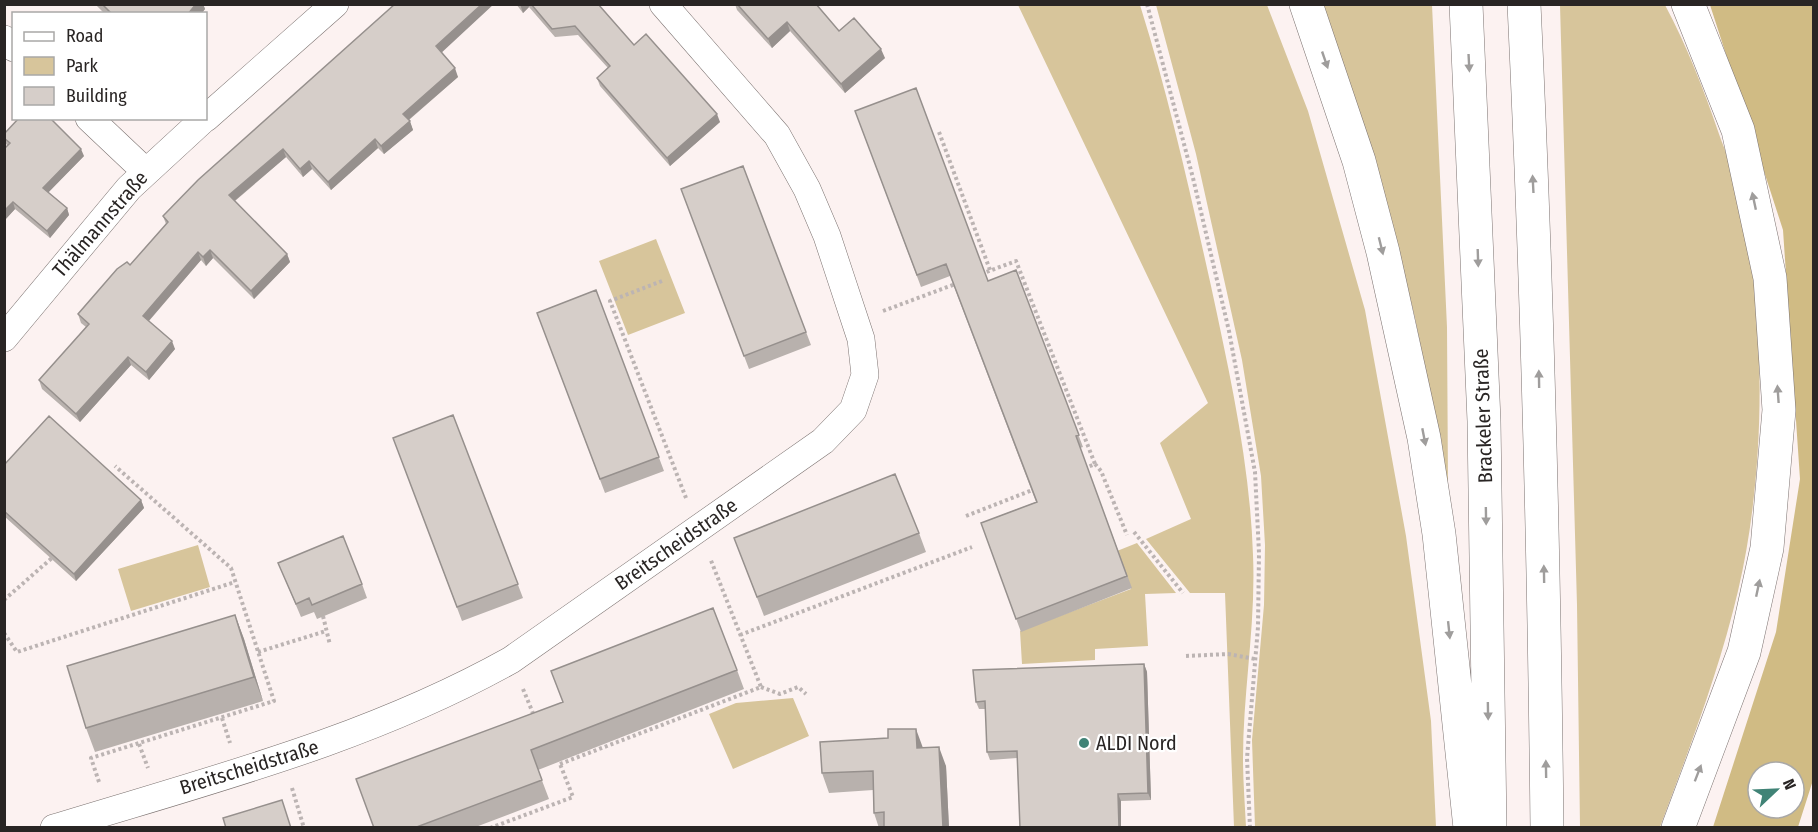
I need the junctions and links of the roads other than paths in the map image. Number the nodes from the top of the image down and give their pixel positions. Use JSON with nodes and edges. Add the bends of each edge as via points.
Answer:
{"nodes":[{"id":1,"x":335,"y":4,"type":"edge"},
{"id":2,"x":663,"y":4,"type":"edge"},
{"id":3,"x":1306,"y":4,"type":"edge"},
{"id":4,"x":1466,"y":4,"type":"edge"},
{"id":5,"x":1524,"y":4,"type":"edge"},
{"id":6,"x":1688,"y":4,"type":"edge"},
{"id":7,"x":207,"y":116,"type":"edge"},
{"id":8,"x":91,"y":120,"type":"edge"},
{"id":9,"x":203,"y":120,"type":"edge"},
{"id":10,"x":145,"y":171,"type":"junction"},
{"id":11,"x":4,"y":338,"type":"edge"},
{"id":12,"x":54,"y":828,"type":"edge"},
{"id":13,"x":1470,"y":828,"type":"edge"},
{"id":14,"x":1490,"y":828,"type":"edge"},
{"id":15,"x":1547,"y":828,"type":"edge"},
{"id":16,"x":1678,"y":828,"type":"edge"}],
"edges":[{"from":1,"to":7,"type":"street","name":"Thälmannstraße"},
{"from":2,"to":12,"type":"street","name":"Breitscheidstraße","via":[[777,135],[807,189],[861,339],[865,375],[853,410],[823,441],[511,660],[458,690],[401,716],[282,758]]},
{"from":3,"to":13,"type":"highway","one_way":true,"via":[[1359,161],[1424,438],[1439,534]]},
{"from":4,"to":14,"type":"highway","name":"Brackeler Straße","one_way":true,"via":[[1484,421]]},
{"from":15,"to":5,"type":"highway","one_way":true,"via":[[1534,222]]},
{"from":16,"to":6,"type":"highway","one_way":true,"via":[[1744,652],[1767,548],[1779,410],[1770,278],[1738,130]]},
{"from":8,"to":10,"type":"street"},
{"from":9,"to":10,"type":"street","name":"Thälmannstraße"},
{"from":10,"to":11,"type":"street","name":"Thälmannstraße"}]}
